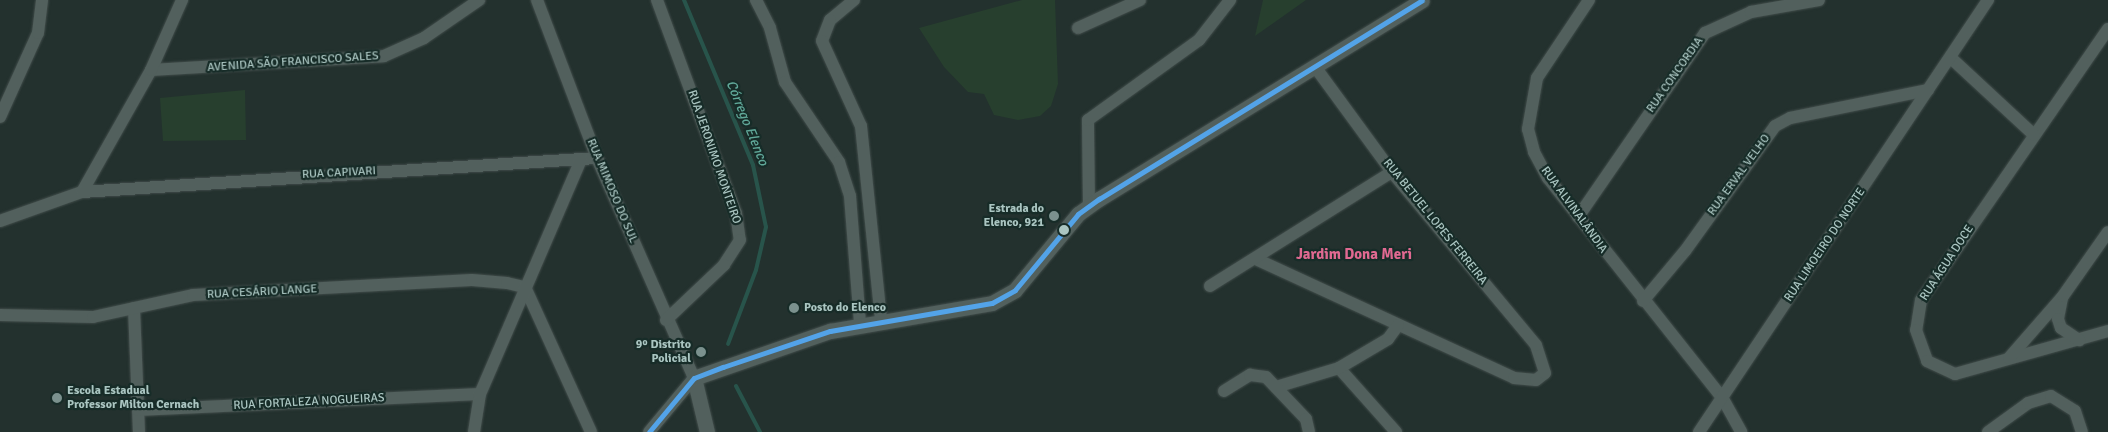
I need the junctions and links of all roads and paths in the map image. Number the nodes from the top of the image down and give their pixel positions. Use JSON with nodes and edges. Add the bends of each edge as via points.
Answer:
{"nodes":[{"id":1,"x":42,"y":0,"type":"edge"},
{"id":2,"x":182,"y":0,"type":"edge"},
{"id":3,"x":479,"y":0,"type":"edge"},
{"id":4,"x":537,"y":0,"type":"edge"},
{"id":5,"x":657,"y":0,"type":"edge"},
{"id":6,"x":756,"y":0,"type":"edge"},
{"id":7,"x":854,"y":0,"type":"edge"},
{"id":8,"x":1140,"y":0,"type":"edge"},
{"id":9,"x":1230,"y":0,"type":"edge"},
{"id":10,"x":1422,"y":0,"type":"edge"},
{"id":11,"x":1588,"y":0,"type":"edge"},
{"id":12,"x":1819,"y":0,"type":"edge"},
{"id":13,"x":1988,"y":0,"type":"edge"},
{"id":14,"x":1078,"y":28,"type":"dead end"},
{"id":15,"x":2108,"y":29,"type":"edge"},
{"id":16,"x":1952,"y":59,"type":"junction"},
{"id":17,"x":1316,"y":68,"type":"junction"},
{"id":18,"x":151,"y":70,"type":"junction"},
{"id":19,"x":1928,"y":90,"type":"junction"},
{"id":20,"x":0,"y":117,"type":"edge"},
{"id":21,"x":2034,"y":135,"type":"junction"},
{"id":22,"x":597,"y":158,"type":"junction"},
{"id":23,"x":581,"y":160,"type":"junction"},
{"id":24,"x":1392,"y":172,"type":"junction"},
{"id":25,"x":82,"y":192,"type":"junction"},
{"id":26,"x":1089,"y":206,"type":"junction"},
{"id":27,"x":1578,"y":217,"type":"junction"},
{"id":28,"x":0,"y":221,"type":"edge"},
{"id":29,"x":2108,"y":232,"type":"edge"},
{"id":30,"x":1258,"y":260,"type":"junction"},
{"id":31,"x":1210,"y":286,"type":"dead end"},
{"id":32,"x":525,"y":287,"type":"junction"},
{"id":33,"x":2063,"y":296,"type":"junction"},
{"id":34,"x":1643,"y":301,"type":"junction"},
{"id":35,"x":134,"y":308,"type":"junction"},
{"id":36,"x":0,"y":315,"type":"edge"},
{"id":37,"x":666,"y":320,"type":"junction"},
{"id":38,"x":881,"y":320,"type":"junction"},
{"id":39,"x":860,"y":324,"type":"junction"},
{"id":40,"x":1398,"y":325,"type":"junction"},
{"id":41,"x":2108,"y":332,"type":"edge"},
{"id":42,"x":2079,"y":340,"type":"junction"},
{"id":43,"x":2010,"y":358,"type":"junction"},
{"id":44,"x":1339,"y":368,"type":"junction"},
{"id":45,"x":694,"y":378,"type":"junction"},
{"id":46,"x":1276,"y":387,"type":"junction"},
{"id":47,"x":1224,"y":391,"type":"dead end"},
{"id":48,"x":480,"y":394,"type":"junction"},
{"id":49,"x":1723,"y":399,"type":"junction"},
{"id":50,"x":138,"y":410,"type":"junction"},
{"id":51,"x":139,"y":432,"type":"edge"},
{"id":52,"x":474,"y":432,"type":"edge"},
{"id":53,"x":591,"y":432,"type":"edge"},
{"id":54,"x":649,"y":432,"type":"edge"},
{"id":55,"x":707,"y":432,"type":"edge"},
{"id":56,"x":1309,"y":432,"type":"edge"},
{"id":57,"x":1396,"y":432,"type":"edge"},
{"id":58,"x":1699,"y":432,"type":"edge"},
{"id":59,"x":1741,"y":432,"type":"edge"},
{"id":60,"x":1988,"y":432,"type":"edge"},
{"id":61,"x":2082,"y":432,"type":"edge"}],
"edges":[{"from":1,"to":20,"type":"street","via":[[38,34]]},
{"from":2,"to":18,"type":"street"},
{"from":3,"to":18,"type":"street","name":"AVENIDA SÃO FRANCISCO SALES","via":[[424,38],[384,56]]},
{"from":4,"to":22,"type":"street","name":"RUA MIMOSO DO SUL"},
{"from":5,"to":37,"type":"street","name":"RUA JERONIMO MONTEIRO","via":[[736,212],[740,240],[724,265]]},
{"from":6,"to":39,"type":"street","via":[[770,28],[785,82],[839,162],[850,196]]},
{"from":7,"to":38,"type":"street","via":[[830,20],[822,41],[861,126]]},
{"from":8,"to":14,"type":"street"},
{"from":9,"to":26,"type":"street","via":[[1199,40],[1088,120]]},
{"from":10,"to":17,"type":"street"},
{"from":11,"to":27,"type":"street","name":"RUA ALVINALÂNDIA","via":[[1537,78],[1529,112],[1534,152]]},
{"from":12,"to":27,"type":"street","name":"RUA CONCORDIA","via":[[1751,12],[1704,33]]},
{"from":13,"to":16,"type":"street","name":"RUA LIMOEIRO DO NORTE"},
{"from":15,"to":21,"type":"street","name":"RUA ÁGUA DOCE"},
{"from":16,"to":19,"type":"street","name":"RUA LIMOEIRO DO NORTE"},
{"from":16,"to":21,"type":"street"},
{"from":17,"to":24,"type":"street","name":"RUA BETUEL LOPES FERREIRA"},
{"from":17,"to":26,"type":"street"},
{"from":18,"to":25,"type":"street"},
{"from":19,"to":34,"type":"street","name":"RUA ERVAL VELHO","via":[[1790,118],[1775,126],[1685,251]]},
{"from":19,"to":49,"type":"street","name":"RUA LIMOEIRO DO NORTE"},
{"from":21,"to":43,"type":"street","name":"RUA ÁGUA DOCE","via":[[1922,300],[1917,315],[1918,348],[1927,362],[1940,369],[1955,374]]},
{"from":22,"to":23,"type":"street","name":"RUA CAPIVARI"},
{"from":22,"to":37,"type":"street","name":"RUA MIMOSO DO SUL"},
{"from":23,"to":25,"type":"street","name":"RUA CAPIVARI"},
{"from":23,"to":32,"type":"street"},
{"from":24,"to":30,"type":"street"},
{"from":24,"to":40,"type":"street","name":"RUA BETUEL LOPES FERREIRA","via":[[1536,345],[1547,369],[1543,377],[1514,378]]},
{"from":25,"to":28,"type":"street","name":"RUA CAPIVARI"},
{"from":26,"to":38,"type":"street","via":[[1015,290],[992,303]]},
{"from":27,"to":34,"type":"street","name":"RUA ALVINALÂNDIA"},
{"from":29,"to":33,"type":"street"},
{"from":30,"to":31,"type":"street"},
{"from":30,"to":40,"type":"street"},
{"from":32,"to":35,"type":"street","name":"RUA CESÁRIO LANGE","via":[[472,280],[193,295]]},
{"from":32,"to":48,"type":"street"},
{"from":32,"to":53,"type":"street"},
{"from":33,"to":42,"type":"street","via":[[2058,319],[2066,333]]},
{"from":33,"to":43,"type":"street"},
{"from":34,"to":49,"type":"street","name":"RUA ALVINALÂNDIA"},
{"from":35,"to":36,"type":"street","name":"RUA CESÁRIO LANGE","via":[[70,318]]},
{"from":35,"to":50,"type":"street"},
{"from":37,"to":45,"type":"street","name":"RUA MIMOSO DO SUL"},
{"from":38,"to":39,"type":"street"},
{"from":39,"to":45,"type":"street"},
{"from":40,"to":44,"type":"street","via":[[1388,339]]},
{"from":41,"to":42,"type":"street","name":"RUA ÁGUA DOCE"},
{"from":42,"to":43,"type":"street","name":"RUA ÁGUA DOCE"},
{"from":44,"to":46,"type":"street"},
{"from":44,"to":57,"type":"street"},
{"from":45,"to":54,"type":"street"},
{"from":45,"to":55,"type":"street"},
{"from":46,"to":47,"type":"street","via":[[1266,377],[1254,374]]},
{"from":46,"to":56,"type":"street","via":[[1306,419]]},
{"from":48,"to":50,"type":"street","name":"RUA FORTALEZA NOGUEIRAS"},
{"from":48,"to":52,"type":"street"},
{"from":49,"to":58,"type":"street","name":"RUA LIMOEIRO DO NORTE"},
{"from":49,"to":59,"type":"street","name":"RUA ALVINALÂNDIA"},
{"from":50,"to":51,"type":"street"},
{"from":60,"to":61,"type":"street","via":[[2028,403],[2051,396],[2075,411]]}]}
